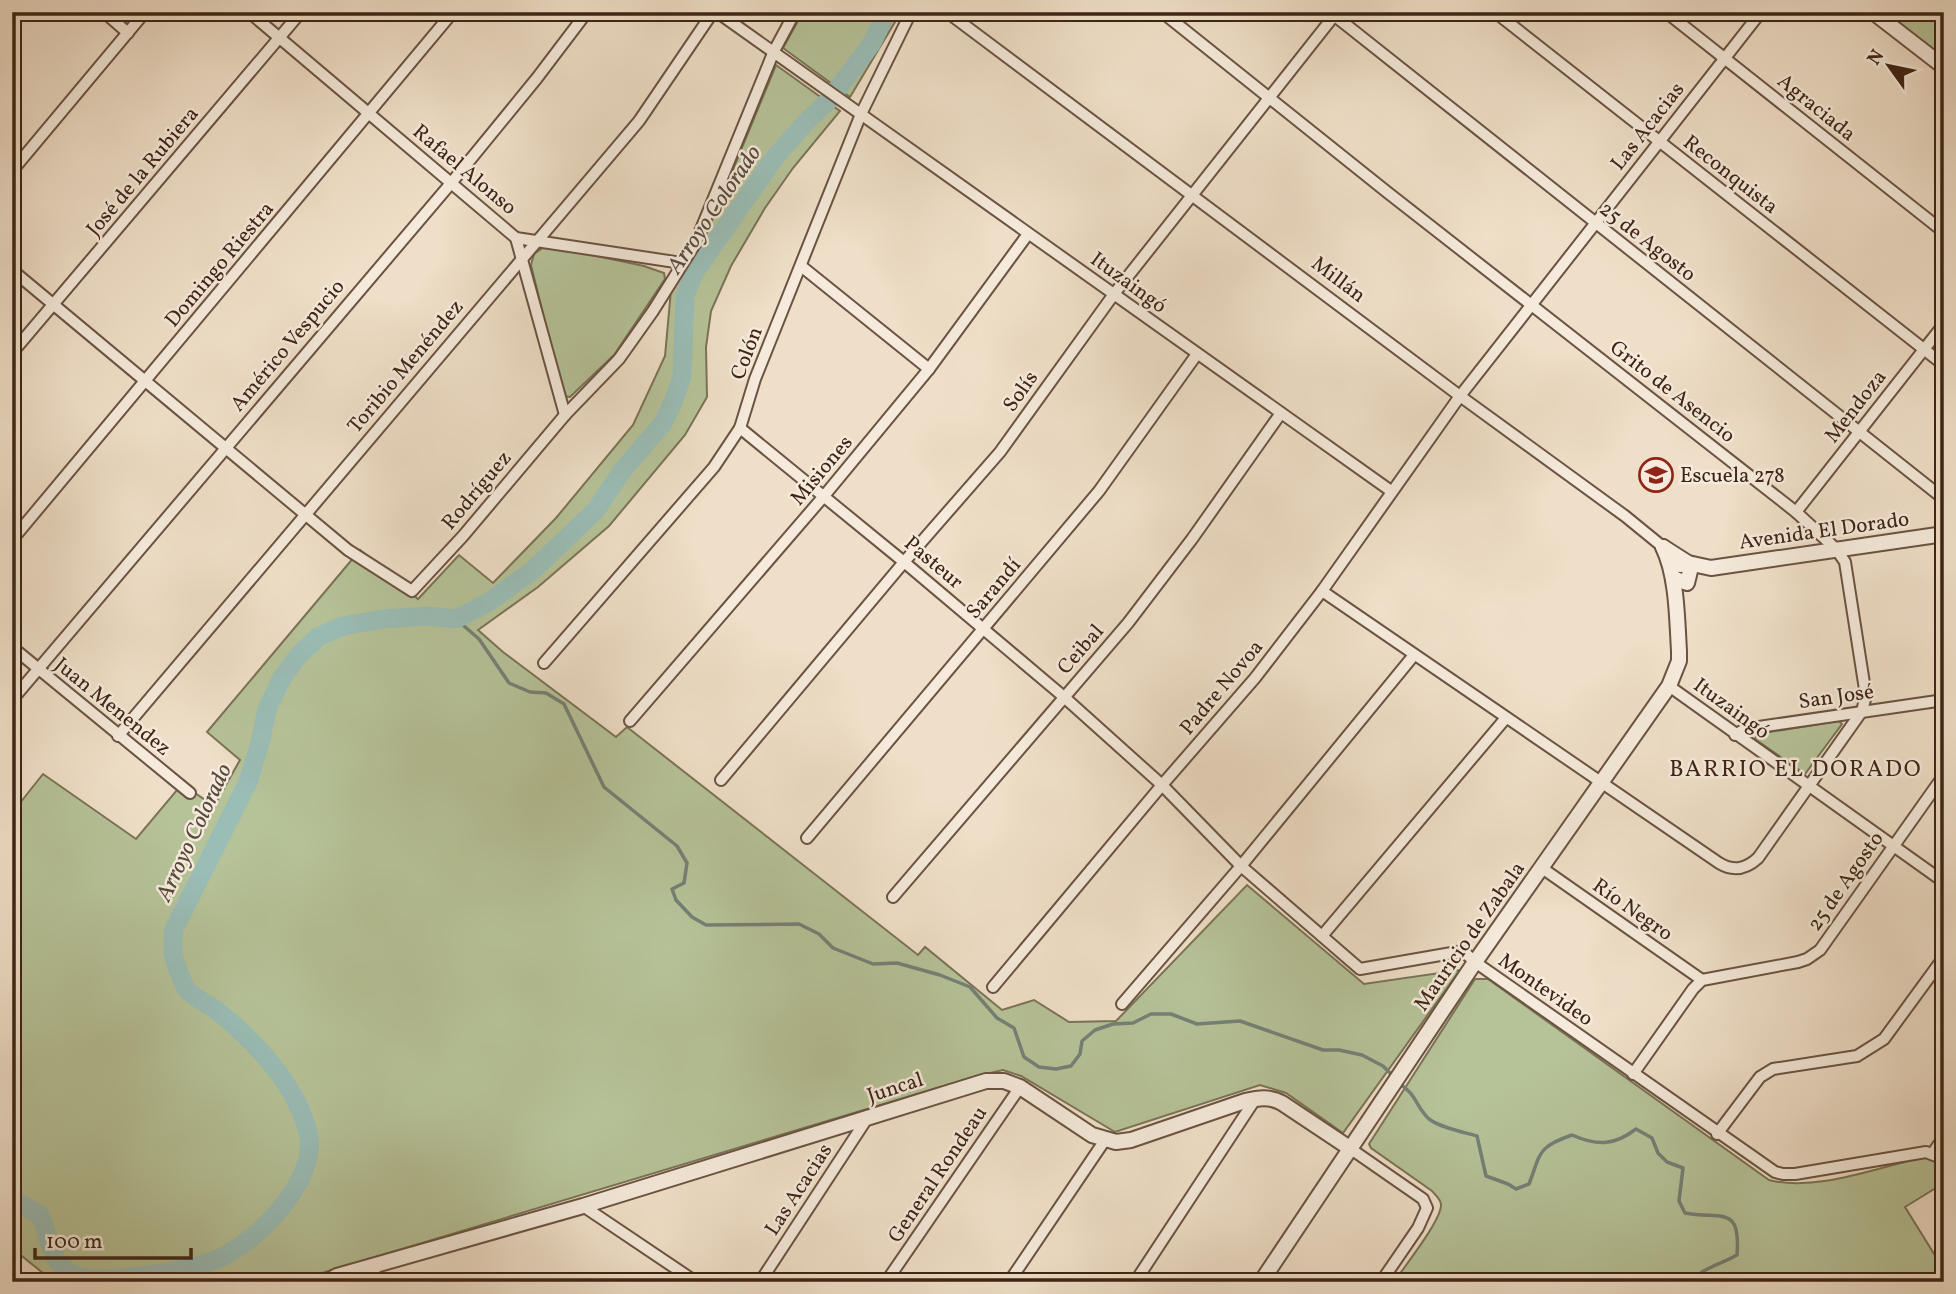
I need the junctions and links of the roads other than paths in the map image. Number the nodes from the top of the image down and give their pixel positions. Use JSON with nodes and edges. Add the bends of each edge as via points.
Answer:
{"nodes":[{"id":1,"x":104,"y":12,"type":"edge"},
{"id":2,"x":145,"y":12,"type":"edge"},
{"id":3,"x":248,"y":12,"type":"edge"},
{"id":4,"x":301,"y":12,"type":"edge"},
{"id":5,"x":453,"y":12,"type":"edge"},
{"id":6,"x":587,"y":12,"type":"edge"},
{"id":7,"x":715,"y":12,"type":"edge"},
{"id":8,"x":795,"y":12,"type":"edge"},
{"id":9,"x":911,"y":12,"type":"edge"},
{"id":10,"x":947,"y":12,"type":"edge"},
{"id":11,"x":1162,"y":12,"type":"edge"},
{"id":12,"x":1495,"y":12,"type":"edge"},
{"id":13,"x":1666,"y":12,"type":"edge"},
{"id":14,"x":1761,"y":12,"type":"edge"},
{"id":15,"x":1874,"y":12,"type":"edge"},
{"id":16,"x":1333,"y":13,"type":"edge"},
{"id":17,"x":128,"y":33,"type":"junction"},
{"id":18,"x":279,"y":38,"type":"junction"},
{"id":19,"x":774,"y":51,"type":"junction"},
{"id":20,"x":1725,"y":58,"type":"junction"},
{"id":21,"x":1944,"y":67,"type":"edge"},
{"id":22,"x":1269,"y":98,"type":"junction"},
{"id":23,"x":370,"y":114,"type":"junction"},
{"id":24,"x":861,"y":114,"type":"junction"},
{"id":25,"x":1658,"y":141,"type":"junction"},
{"id":26,"x":12,"y":171,"type":"edge"},
{"id":27,"x":452,"y":182,"type":"junction"},
{"id":28,"x":1192,"y":194,"type":"junction"},
{"id":29,"x":1595,"y":224,"type":"junction"},
{"id":30,"x":1944,"y":232,"type":"edge"},
{"id":31,"x":1028,"y":234,"type":"junction"},
{"id":32,"x":516,"y":238,"type":"junction"},
{"id":33,"x":536,"y":242,"type":"junction"},
{"id":34,"x":522,"y":258,"type":"junction"},
{"id":35,"x":682,"y":263,"type":"junction"},
{"id":36,"x":801,"y":266,"type":"junction"},
{"id":37,"x":12,"y":270,"type":"edge"},
{"id":38,"x":1114,"y":294,"type":"junction"},
{"id":39,"x":54,"y":304,"type":"junction"},
{"id":40,"x":1531,"y":304,"type":"junction"},
{"id":41,"x":1944,"y":324,"type":"edge"},
{"id":42,"x":1924,"y":350,"type":"junction"},
{"id":43,"x":12,"y":353,"type":"edge"},
{"id":44,"x":1197,"y":354,"type":"junction"},
{"id":45,"x":1944,"y":365,"type":"edge"},
{"id":46,"x":929,"y":369,"type":"junction"},
{"id":47,"x":146,"y":380,"type":"junction"},
{"id":48,"x":1460,"y":396,"type":"junction"},
{"id":49,"x":1281,"y":414,"type":"junction"},
{"id":50,"x":565,"y":415,"type":"junction"},
{"id":51,"x":740,"y":428,"type":"junction"},
{"id":52,"x":1859,"y":431,"type":"junction"},
{"id":53,"x":225,"y":447,"type":"junction"},
{"id":54,"x":1391,"y":491,"type":"junction"},
{"id":55,"x":824,"y":496,"type":"junction"},
{"id":56,"x":1944,"y":499,"type":"edge"},
{"id":57,"x":1796,"y":512,"type":"junction"},
{"id":58,"x":305,"y":514,"type":"junction"},
{"id":59,"x":1944,"y":534,"type":"edge"},
{"id":60,"x":12,"y":540,"type":"edge"},
{"id":61,"x":1663,"y":547,"type":"junction"},
{"id":62,"x":1836,"y":549,"type":"junction"},
{"id":63,"x":904,"y":562,"type":"junction"},
{"id":64,"x":1688,"y":563,"type":"junction"},
{"id":65,"x":1710,"y":568,"type":"junction"},
{"id":66,"x":1677,"y":578,"type":"junction"},
{"id":67,"x":1322,"y":591,"type":"junction"},
{"id":68,"x":984,"y":630,"type":"junction"},
{"id":69,"x":12,"y":647,"type":"edge"},
{"id":70,"x":1414,"y":655,"type":"junction"},
{"id":71,"x":544,"y":663,"type":"dead end"},
{"id":72,"x":38,"y":669,"type":"junction"},
{"id":73,"x":1669,"y":686,"type":"junction"},
{"id":74,"x":1064,"y":697,"type":"junction"},
{"id":75,"x":12,"y":700,"type":"edge"},
{"id":76,"x":1944,"y":700,"type":"edge"},
{"id":77,"x":1862,"y":711,"type":"junction"},
{"id":78,"x":1505,"y":719,"type":"junction"},
{"id":79,"x":630,"y":721,"type":"dead end"},
{"id":80,"x":1735,"y":735,"type":"junction"},
{"id":81,"x":118,"y":736,"type":"junction"},
{"id":82,"x":1944,"y":775,"type":"edge"},
{"id":83,"x":721,"y":780,"type":"dead end"},
{"id":84,"x":1601,"y":783,"type":"junction"},
{"id":85,"x":1162,"y":785,"type":"junction"},
{"id":86,"x":1808,"y":787,"type":"junction"},
{"id":87,"x":190,"y":793,"type":"dead end"},
{"id":88,"x":807,"y":838,"type":"dead end"},
{"id":89,"x":1892,"y":846,"type":"junction"},
{"id":90,"x":1241,"y":866,"type":"junction"},
{"id":91,"x":1542,"y":868,"type":"junction"},
{"id":92,"x":1944,"y":882,"type":"edge"},
{"id":93,"x":893,"y":897,"type":"dead end"},
{"id":94,"x":1322,"y":936,"type":"junction"},
{"id":95,"x":1944,"y":957,"type":"edge"},
{"id":96,"x":1475,"y":962,"type":"junction"},
{"id":97,"x":1702,"y":979,"type":"junction"},
{"id":98,"x":993,"y":987,"type":"dead end"},
{"id":99,"x":1122,"y":1004,"type":"dead end"},
{"id":100,"x":1633,"y":1074,"type":"junction"},
{"id":101,"x":1020,"y":1087,"type":"junction"},
{"id":102,"x":1256,"y":1098,"type":"junction"},
{"id":103,"x":868,"y":1117,"type":"junction"},
{"id":104,"x":1717,"y":1134,"type":"junction"},
{"id":105,"x":1944,"y":1137,"type":"edge"},
{"id":106,"x":1105,"y":1140,"type":"junction"},
{"id":107,"x":1351,"y":1149,"type":"junction"},
{"id":108,"x":1932,"y":1154,"type":"junction"},
{"id":109,"x":1944,"y":1159,"type":"edge"},
{"id":110,"x":583,"y":1206,"type":"junction"},
{"id":111,"x":369,"y":1267,"type":"junction"},
{"id":112,"x":331,"y":1279,"type":"edge"},
{"id":113,"x":1136,"y":1281,"type":"edge"},
{"id":114,"x":382,"y":1282,"type":"edge"},
{"id":115,"x":696,"y":1282,"type":"edge"},
{"id":116,"x":760,"y":1282,"type":"edge"},
{"id":117,"x":886,"y":1282,"type":"edge"},
{"id":118,"x":1009,"y":1282,"type":"edge"},
{"id":119,"x":1261,"y":1282,"type":"edge"},
{"id":120,"x":1381,"y":1282,"type":"edge"}],
"edges":[{"from":1,"to":17,"type":"street"},
{"from":2,"to":17,"type":"street"},
{"from":3,"to":18,"type":"street","name":"Rafael Alonso"},
{"from":4,"to":18,"type":"street","name":"José de la Rubiera"},
{"from":5,"to":23,"type":"street","name":"Domingo Riestra"},
{"from":6,"to":27,"type":"street","name":"Américo Vespucio"},
{"from":7,"to":19,"type":"street","name":"Ituzaingó"},
{"from":7,"to":33,"type":"street","name":"Toribio Menéndez","via":[[639,121]]},
{"from":8,"to":19,"type":"street","name":"Rodríguez"},
{"from":9,"to":24,"type":"street","name":"Colón"},
{"from":10,"to":28,"type":"street","name":"Millán"},
{"from":11,"to":22,"type":"street","name":"Grito de Asencio"},
{"from":12,"to":25,"type":"street","name":"Reconquista"},
{"from":13,"to":20,"type":"street","name":"Agraciada"},
{"from":14,"to":20,"type":"street","name":"Las Acacias"},
{"from":15,"to":21,"type":"street"},
{"from":16,"to":22,"type":"street","name":"Solís"},
{"from":16,"to":29,"type":"street","name":"25 de Agosto"},
{"from":17,"to":26,"type":"street"},
{"from":18,"to":23,"type":"street","name":"Rafael Alonso"},
{"from":18,"to":39,"type":"street","name":"José de la Rubiera"},
{"from":19,"to":24,"type":"street","name":"Ituzaingó"},
{"from":19,"to":35,"type":"street","name":"Rodríguez","via":[[695,244]]},
{"from":20,"to":25,"type":"street","name":"Las Acacias"},
{"from":20,"to":30,"type":"street","name":"Agraciada"},
{"from":22,"to":28,"type":"street","name":"Solís"},
{"from":22,"to":40,"type":"street","name":"Grito de Asencio"},
{"from":23,"to":27,"type":"street","name":"Rafael Alonso"},
{"from":23,"to":47,"type":"street","name":"Domingo Riestra"},
{"from":24,"to":31,"type":"street","name":"Ituzaingó"},
{"from":24,"to":36,"type":"street","name":"Colón"},
{"from":25,"to":29,"type":"street","name":"Las Acacias"},
{"from":25,"to":42,"type":"street","name":"Reconquista"},
{"from":27,"to":32,"type":"street","name":"Rafael Alonso"},
{"from":27,"to":53,"type":"street","name":"Américo Vespucio"},
{"from":28,"to":38,"type":"street","name":"Solís"},
{"from":28,"to":48,"type":"street","name":"Millán"},
{"from":29,"to":40,"type":"street","name":"Las Acacias"},
{"from":29,"to":52,"type":"street","name":"25 de Agosto"},
{"from":31,"to":38,"type":"street","name":"Ituzaingó"},
{"from":31,"to":46,"type":"street","name":"Misiones"},
{"from":32,"to":33,"type":"street"},
{"from":32,"to":34,"type":"street","name":"Rafael Alonso"},
{"from":33,"to":34,"type":"street","name":"Toribio Menéndez"},
{"from":33,"to":35,"type":"street"},
{"from":34,"to":50,"type":"street","name":"Rafael Alonso"},
{"from":34,"to":58,"type":"street","name":"Toribio Menéndez"},
{"from":35,"to":50,"type":"street","name":"Rodríguez","via":[[619,359]]},
{"from":36,"to":46,"type":"street"},
{"from":36,"to":51,"type":"street","name":"Colón"},
{"from":37,"to":39,"type":"street"},
{"from":38,"to":44,"type":"street","name":"Ituzaingó"},
{"from":38,"to":63,"type":"street","name":"Solís","via":[[1000,452]]},
{"from":39,"to":43,"type":"street","name":"José de la Rubiera"},
{"from":39,"to":47,"type":"street"},
{"from":40,"to":48,"type":"street","name":"Las Acacias"},
{"from":40,"to":57,"type":"street","name":"Grito de Asencio"},
{"from":41,"to":42,"type":"street","name":"Mendoza"},
{"from":42,"to":45,"type":"street","name":"Reconquista"},
{"from":42,"to":52,"type":"street","name":"Mendoza"},
{"from":44,"to":49,"type":"street","name":"Ituzaingó"},
{"from":44,"to":68,"type":"street","name":"Sarandí","via":[[1099,491]]},
{"from":46,"to":55,"type":"street","name":"Misiones"},
{"from":47,"to":53,"type":"street"},
{"from":47,"to":60,"type":"street","name":"Domingo Riestra"},
{"from":48,"to":54,"type":"street","name":"Padre Novoa"},
{"from":48,"to":61,"type":"street","name":"Millán"},
{"from":49,"to":54,"type":"street","name":"Ituzaingó"},
{"from":49,"to":74,"type":"street","name":"Ceibal","via":[[1161,580]]},
{"from":50,"to":58,"type":"street","name":"Rodríguez","via":[[415,589],[348,551]]},
{"from":51,"to":55,"type":"street","name":"Pasteur"},
{"from":51,"to":71,"type":"street","name":"Colón","via":[[714,467]]},
{"from":52,"to":56,"type":"street","name":"25 de Agosto"},
{"from":52,"to":57,"type":"street","name":"Mendoza"},
{"from":53,"to":58,"type":"street"},
{"from":53,"to":72,"type":"street","name":"Américo Vespucio"},
{"from":54,"to":67,"type":"street","name":"Padre Novoa"},
{"from":55,"to":63,"type":"street","name":"Pasteur"},
{"from":55,"to":79,"type":"street","name":"Misiones"},
{"from":57,"to":62,"type":"street","name":"Grito de Asencio"},
{"from":58,"to":81,"type":"street","name":"Toribio Menéndez"},
{"from":59,"to":62,"type":"street","name":"Avenida El Dorado"},
{"from":61,"to":64,"type":"street","name":"Millán"},
{"from":61,"to":66,"type":"street","name":"Mauricio de Zabala"},
{"from":62,"to":65,"type":"street","name":"Avenida El Dorado"},
{"from":62,"to":77,"type":"street","name":"Grito de Asencio","via":[[1845,562],[1866,696]]},
{"from":63,"to":68,"type":"street","name":"Pasteur"},
{"from":63,"to":83,"type":"street","name":"Solís"},
{"from":64,"to":65,"type":"street","name":"Millán"},
{"from":64,"to":66,"type":"street","via":[[1690,571]]},
{"from":65,"to":66,"type":"street"},
{"from":66,"to":73,"type":"street","name":"Mauricio de Zabala","via":[[1674,605],[1679,661]]},
{"from":67,"to":70,"type":"street"},
{"from":67,"to":85,"type":"street","name":"Padre Novoa","via":[[1255,678]]},
{"from":68,"to":74,"type":"street","name":"Pasteur"},
{"from":68,"to":88,"type":"street","name":"Sarandí"},
{"from":69,"to":72,"type":"street","name":"Juan Menendez"},
{"from":70,"to":78,"type":"street"},
{"from":70,"to":90,"type":"street"},
{"from":72,"to":75,"type":"street","name":"Américo Vespucio"},
{"from":72,"to":81,"type":"street","name":"Juan Menendez"},
{"from":73,"to":80,"type":"street","name":"Ituzaingó"},
{"from":73,"to":84,"type":"street","name":"Mauricio de Zabala"},
{"from":74,"to":85,"type":"street","name":"Pasteur"},
{"from":74,"to":93,"type":"street","name":"Ceibal"},
{"from":76,"to":77,"type":"street","name":"San José"},
{"from":77,"to":80,"type":"street","name":"San José","via":[[1745,729]]},
{"from":77,"to":86,"type":"street"},
{"from":78,"to":84,"type":"street"},
{"from":78,"to":94,"type":"street"},
{"from":80,"to":86,"type":"street","name":"Ituzaingó"},
{"from":81,"to":87,"type":"street","name":"Juan Menendez"},
{"from":82,"to":89,"type":"street","name":"25 de Agosto"},
{"from":84,"to":86,"type":"street","via":[[1731,869],[1758,858]]},
{"from":84,"to":91,"type":"street","name":"Mauricio de Zabala"},
{"from":85,"to":90,"type":"street","name":"Montevideo"},
{"from":85,"to":98,"type":"street","name":"Padre Novoa"},
{"from":86,"to":89,"type":"street","name":"Ituzaingó"},
{"from":89,"to":92,"type":"street","name":"Ituzaingó"},
{"from":89,"to":97,"type":"street","name":"25 de Agosto","via":[[1815,954],[1798,962]]},
{"from":90,"to":94,"type":"street","name":"Montevideo"},
{"from":90,"to":99,"type":"street"},
{"from":91,"to":96,"type":"street","name":"Mauricio de Zabala"},
{"from":91,"to":97,"type":"street","name":"Río Negro"},
{"from":94,"to":96,"type":"street","name":"Montevideo","via":[[1360,969],[1463,951]]},
{"from":95,"to":104,"type":"street","via":[[1884,1040],[1857,1056],[1773,1069],[1760,1077]]},
{"from":96,"to":100,"type":"street","name":"Montevideo"},
{"from":96,"to":107,"type":"street","name":"Mauricio de Zabala"},
{"from":97,"to":100,"type":"street"},
{"from":100,"to":104,"type":"street","name":"Montevideo"},
{"from":101,"to":103,"type":"street","name":"Juncal","via":[[986,1081]]},
{"from":101,"to":106,"type":"street","name":"Juncal"},
{"from":101,"to":117,"type":"street","name":"General Rondeau"},
{"from":102,"to":106,"type":"street","via":[[1131,1140]]},
{"from":102,"to":107,"type":"street","via":[[1275,1099]]},
{"from":102,"to":113,"type":"street"},
{"from":103,"to":110,"type":"street","name":"Juncal"},
{"from":103,"to":116,"type":"street","name":"Las Acacias"},
{"from":104,"to":108,"type":"street","name":"Montevideo","via":[[1783,1174]]},
{"from":105,"to":108,"type":"street"},
{"from":106,"to":118,"type":"street"},
{"from":107,"to":119,"type":"street","name":"Mauricio de Zabala"},
{"from":107,"to":120,"type":"street","via":[[1423,1199],[1427,1208]]},
{"from":108,"to":109,"type":"street","name":"Montevideo"},
{"from":110,"to":111,"type":"street","name":"Juncal"},
{"from":110,"to":115,"type":"street"},
{"from":111,"to":112,"type":"street","name":"Juncal"},
{"from":111,"to":114,"type":"street"}]}
